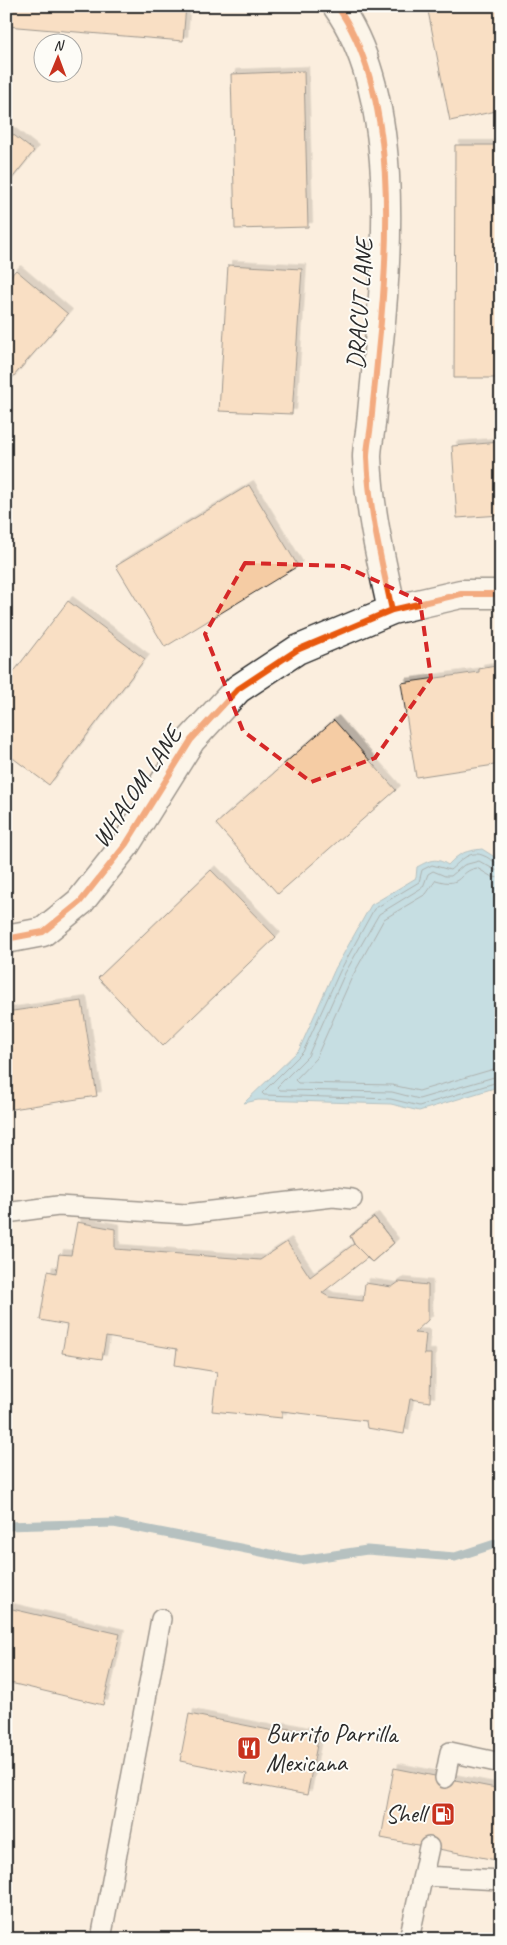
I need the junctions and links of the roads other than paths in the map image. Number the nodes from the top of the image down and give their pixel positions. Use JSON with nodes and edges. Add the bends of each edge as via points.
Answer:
{"nodes":[{"id":1,"x":337,"y":6,"type":"edge"},
{"id":2,"x":501,"y":594,"type":"edge"},
{"id":3,"x":392,"y":610,"type":"junction"},
{"id":4,"x":6,"y":940,"type":"edge"},
{"id":5,"x":352,"y":1199,"type":"dead end"},
{"id":6,"x":6,"y":1213,"type":"edge"},
{"id":7,"x":162,"y":1619,"type":"dead end"},
{"id":8,"x":501,"y":1762,"type":"edge"},
{"id":9,"x":444,"y":1778,"type":"dead end"},
{"id":10,"x":429,"y":1847,"type":"dead end"},
{"id":11,"x":423,"y":1876,"type":"junction"},
{"id":12,"x":501,"y":1880,"type":"edge"},
{"id":13,"x":101,"y":1939,"type":"edge"},
{"id":14,"x":409,"y":1939,"type":"edge"}],
"edges":[{"from":1,"to":3,"type":"street","name":"DRACUT LANE","via":[[362,54],[382,129],[386,203],[383,310],[367,456],[379,551]]},
{"from":2,"to":3,"type":"street","name":"WHALOM LANE","via":[[461,594]]},
{"from":3,"to":4,"type":"street","name":"WHALOM LANE","via":[[297,650],[238,690],[191,740],[126,844],[80,902],[43,932]]},
{"from":5,"to":6,"type":"lane","via":[[333,1197],[186,1214],[58,1206]]},
{"from":7,"to":13,"type":"lane"},
{"from":8,"to":9,"type":"lane","via":[[450,1752]]},
{"from":10,"to":11,"type":"lane"},
{"from":11,"to":12,"type":"lane"},
{"from":11,"to":14,"type":"lane"}]}
